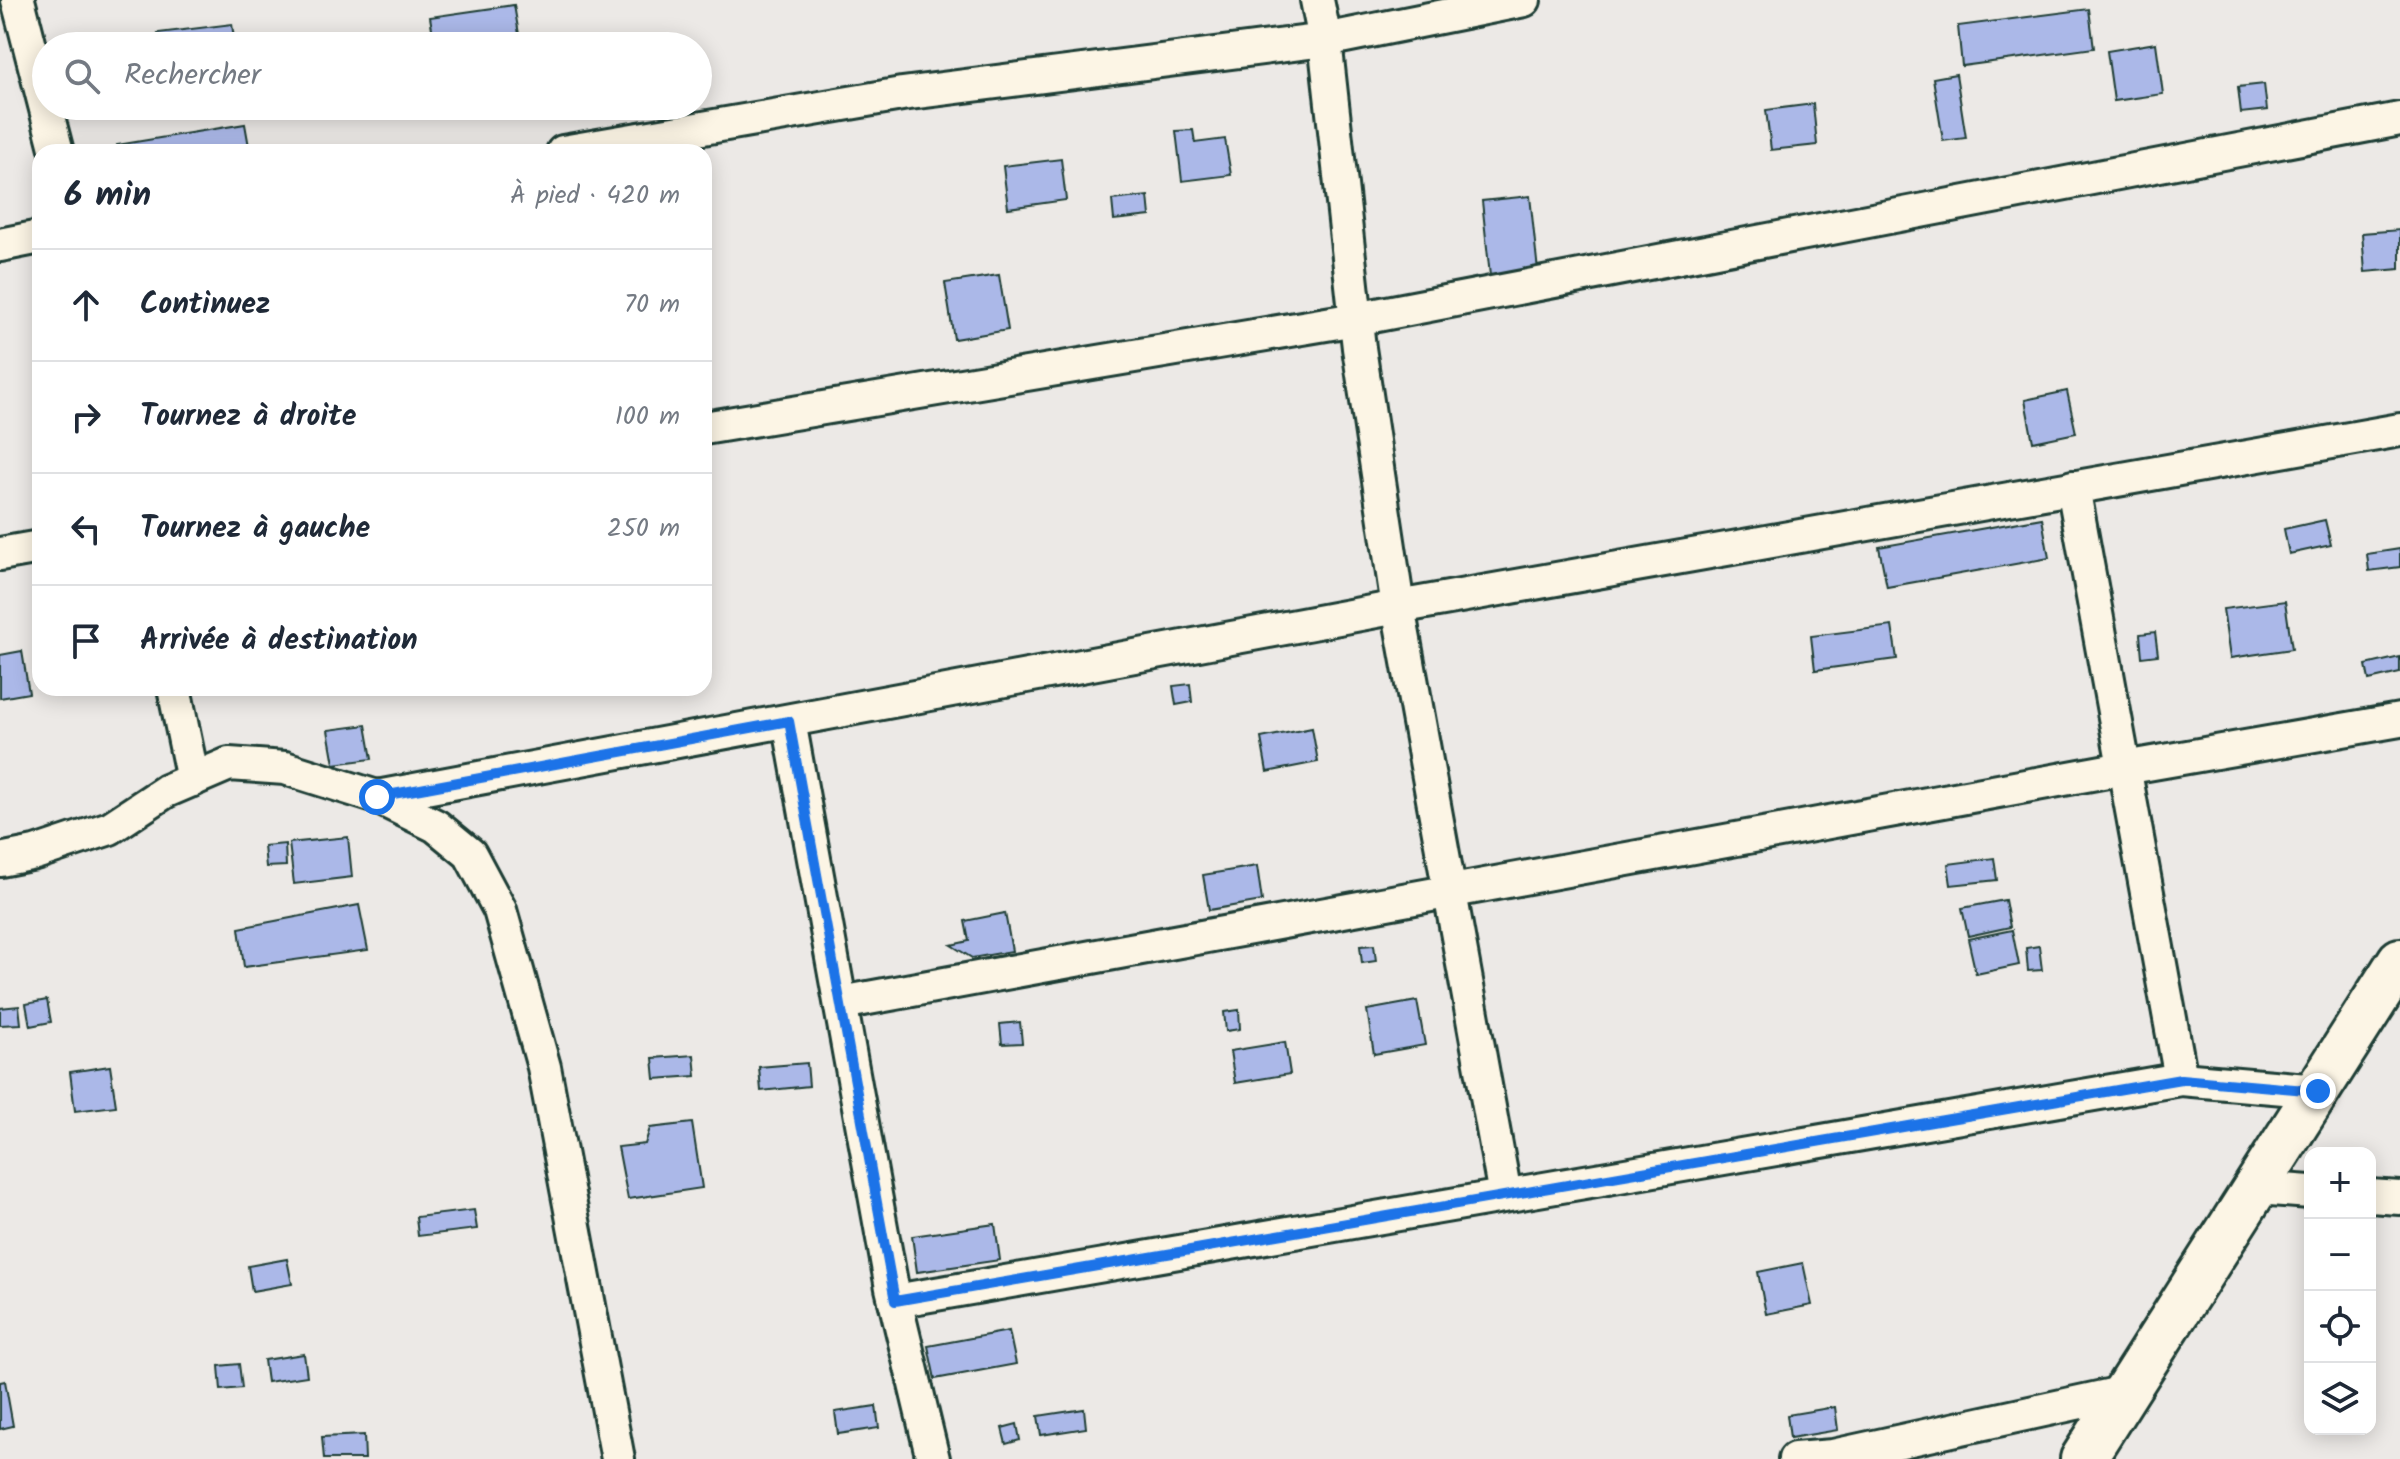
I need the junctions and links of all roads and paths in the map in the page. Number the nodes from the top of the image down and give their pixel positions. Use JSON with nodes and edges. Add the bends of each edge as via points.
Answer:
{"nodes":[{"id":1,"x":18,"y":0,"type":"edge"},
{"id":2,"x":1317,"y":0,"type":"edge"},
{"id":3,"x":1524,"y":0,"type":"edge"},
{"id":4,"x":1325,"y":40,"type":"junction"},
{"id":5,"x":32,"y":55,"type":"edge"},
{"id":6,"x":2400,"y":119,"type":"edge"},
{"id":7,"x":49,"y":120,"type":"edge"},
{"id":8,"x":55,"y":144,"type":"edge"},
{"id":9,"x":610,"y":144,"type":"edge"},
{"id":10,"x":32,"y":239,"type":"edge"},
{"id":11,"x":0,"y":245,"type":"edge"},
{"id":12,"x":1356,"y":319,"type":"junction"},
{"id":13,"x":712,"y":427,"type":"edge"},
{"id":14,"x":2400,"y":430,"type":"edge"},
{"id":15,"x":2073,"y":487,"type":"junction"},
{"id":16,"x":32,"y":548,"type":"edge"},
{"id":17,"x":0,"y":554,"type":"edge"},
{"id":18,"x":1398,"y":607,"type":"junction"},
{"id":19,"x":176,"y":696,"type":"edge"},
{"id":20,"x":2400,"y":720,"type":"edge"},
{"id":21,"x":789,"y":721,"type":"junction"},
{"id":22,"x":2124,"y":768,"type":"junction"},
{"id":23,"x":193,"y":780,"type":"junction"},
{"id":24,"x":377,"y":797,"type":"junction"},
{"id":25,"x":0,"y":860,"type":"edge"},
{"id":26,"x":1449,"y":890,"type":"junction"},
{"id":27,"x":2400,"y":961,"type":"edge"},
{"id":28,"x":841,"y":1003,"type":"junction"},
{"id":29,"x":2181,"y":1079,"type":"junction"},
{"id":30,"x":2318,"y":1091,"type":"junction"},
{"id":31,"x":2256,"y":1188,"type":"junction"},
{"id":32,"x":2304,"y":1192,"type":"edge"},
{"id":33,"x":1505,"y":1195,"type":"junction"},
{"id":34,"x":2376,"y":1196,"type":"edge"},
{"id":35,"x":2400,"y":1198,"type":"edge"},
{"id":36,"x":895,"y":1301,"type":"junction"},
{"id":37,"x":2126,"y":1392,"type":"junction"},
{"id":38,"x":618,"y":1459,"type":"edge"},
{"id":39,"x":933,"y":1459,"type":"edge"},
{"id":40,"x":1795,"y":1459,"type":"edge"},
{"id":41,"x":2083,"y":1459,"type":"edge"}],
"edges":[{"from":1,"to":5,"type":"street"},
{"from":2,"to":4,"type":"street"},
{"from":3,"to":4,"type":"street"},
{"from":4,"to":9,"type":"street","via":[[902,94]]},
{"from":4,"to":12,"type":"street"},
{"from":6,"to":12,"type":"street"},
{"from":7,"to":8,"type":"street"},
{"from":10,"to":11,"type":"street"},
{"from":12,"to":13,"type":"street"},
{"from":12,"to":18,"type":"street"},
{"from":14,"to":15,"type":"street"},
{"from":15,"to":18,"type":"street"},
{"from":15,"to":22,"type":"street"},
{"from":16,"to":17,"type":"street"},
{"from":18,"to":21,"type":"street"},
{"from":18,"to":26,"type":"street"},
{"from":19,"to":23,"type":"street"},
{"from":20,"to":22,"type":"street"},
{"from":21,"to":24,"type":"street"},
{"from":21,"to":28,"type":"street"},
{"from":22,"to":26,"type":"street"},
{"from":22,"to":29,"type":"street"},
{"from":23,"to":24,"type":"street","via":[[229,764],[285,768]]},
{"from":23,"to":25,"type":"street","via":[[110,828]]},
{"from":24,"to":38,"type":"street","via":[[436,826],[470,854],[500,910],[544,1067]]},
{"from":26,"to":28,"type":"street"},
{"from":26,"to":33,"type":"street"},
{"from":27,"to":30,"type":"street"},
{"from":28,"to":36,"type":"street"},
{"from":29,"to":30,"type":"street"},
{"from":29,"to":33,"type":"street"},
{"from":30,"to":31,"type":"street"},
{"from":31,"to":32,"type":"street"},
{"from":31,"to":37,"type":"street"},
{"from":33,"to":36,"type":"street"},
{"from":34,"to":35,"type":"street"},
{"from":36,"to":39,"type":"street"},
{"from":37,"to":40,"type":"street","via":[[1833,1456]]},
{"from":37,"to":41,"type":"street"}]}
